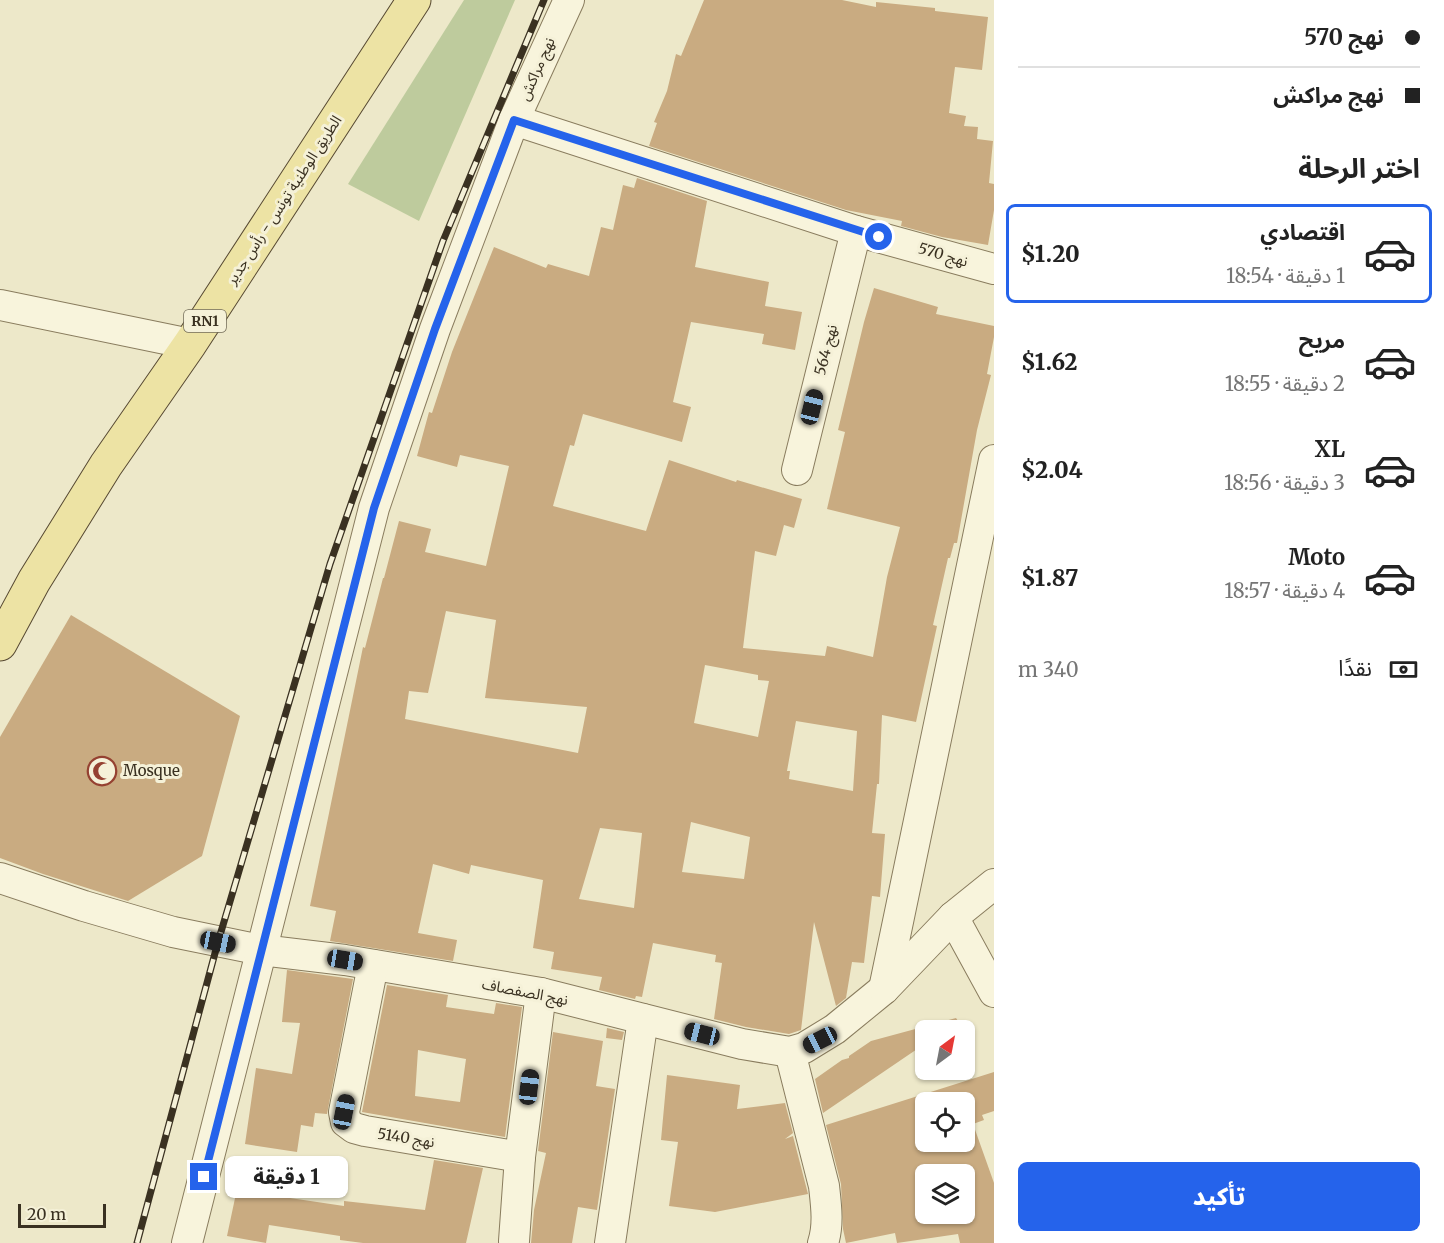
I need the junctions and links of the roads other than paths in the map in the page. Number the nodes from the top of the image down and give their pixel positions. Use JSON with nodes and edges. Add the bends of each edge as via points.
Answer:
{"nodes":[{"id":1,"x":414,"y":0,"type":"edge"},
{"id":2,"x":569,"y":0,"type":"edge"},
{"id":3,"x":514,"y":120,"type":"junction"},
{"id":4,"x":856,"y":231,"type":"junction"},
{"id":5,"x":994,"y":269,"type":"edge"},
{"id":6,"x":0,"y":305,"type":"edge"},
{"id":7,"x":190,"y":344,"type":"junction"},
{"id":8,"x":994,"y":460,"type":"edge"},
{"id":9,"x":797,"y":470,"type":"dead end"},
{"id":10,"x":0,"y":644,"type":"edge"},
{"id":11,"x":0,"y":878,"type":"edge"},
{"id":12,"x":994,"y":884,"type":"edge"},
{"id":13,"x":953,"y":917,"type":"junction"},
{"id":14,"x":261,"y":950,"type":"junction"},
{"id":15,"x":373,"y":965,"type":"junction"},
{"id":16,"x":884,"y":989,"type":"junction"},
{"id":17,"x":994,"y":992,"type":"edge"},
{"id":18,"x":541,"y":993,"type":"junction"},
{"id":19,"x":643,"y":1019,"type":"junction"},
{"id":20,"x":790,"y":1052,"type":"junction"},
{"id":21,"x":520,"y":1157,"type":"junction"},
{"id":22,"x":514,"y":1241,"type":"dead end"},
{"id":23,"x":187,"y":1243,"type":"edge"},
{"id":24,"x":610,"y":1243,"type":"edge"},
{"id":25,"x":823,"y":1243,"type":"edge"}],
"edges":[{"from":1,"to":7,"type":"main road","name":"الطريق الوطنية تونس - رأس جدير","number":"RN1"},
{"from":2,"to":3,"type":"street","name":"نهج مراكش"},
{"from":3,"to":4,"type":"street","name":"نهج 570"},
{"from":3,"to":14,"type":"street","name":"نهج مراكش","via":[[435,329],[374,508]]},
{"from":4,"to":5,"type":"street","name":"نهج 570"},
{"from":4,"to":9,"type":"street","name":"نهج 564"},
{"from":6,"to":7,"type":"street"},
{"from":7,"to":10,"type":"main road","name":"الطريق الوطنية تونس - رأس جدير","number":"RN1","via":[[106,465]]},
{"from":8,"to":16,"type":"street"},
{"from":11,"to":14,"type":"street","name":"نهج الصفصاف","via":[[173,932]]},
{"from":12,"to":13,"type":"street"},
{"from":13,"to":16,"type":"street"},
{"from":13,"to":17,"type":"street"},
{"from":14,"to":15,"type":"street","name":"نهج الصفصاف"},
{"from":14,"to":23,"type":"street","name":"نهج مراكش"},
{"from":15,"to":18,"type":"street","name":"نهج الصفصاف"},
{"from":15,"to":21,"type":"street","name":"نهج 5140","via":[[344,1112],[346,1122],[365,1131]]},
{"from":16,"to":20,"type":"street","via":[[820,1040]]},
{"from":18,"to":19,"type":"street","name":"نهج الصفصاف"},
{"from":18,"to":21,"type":"street"},
{"from":19,"to":20,"type":"street","name":"نهج الصفصاف"},
{"from":19,"to":24,"type":"street"},
{"from":20,"to":25,"type":"street","via":[[824,1186]]},
{"from":21,"to":22,"type":"street"}]}
